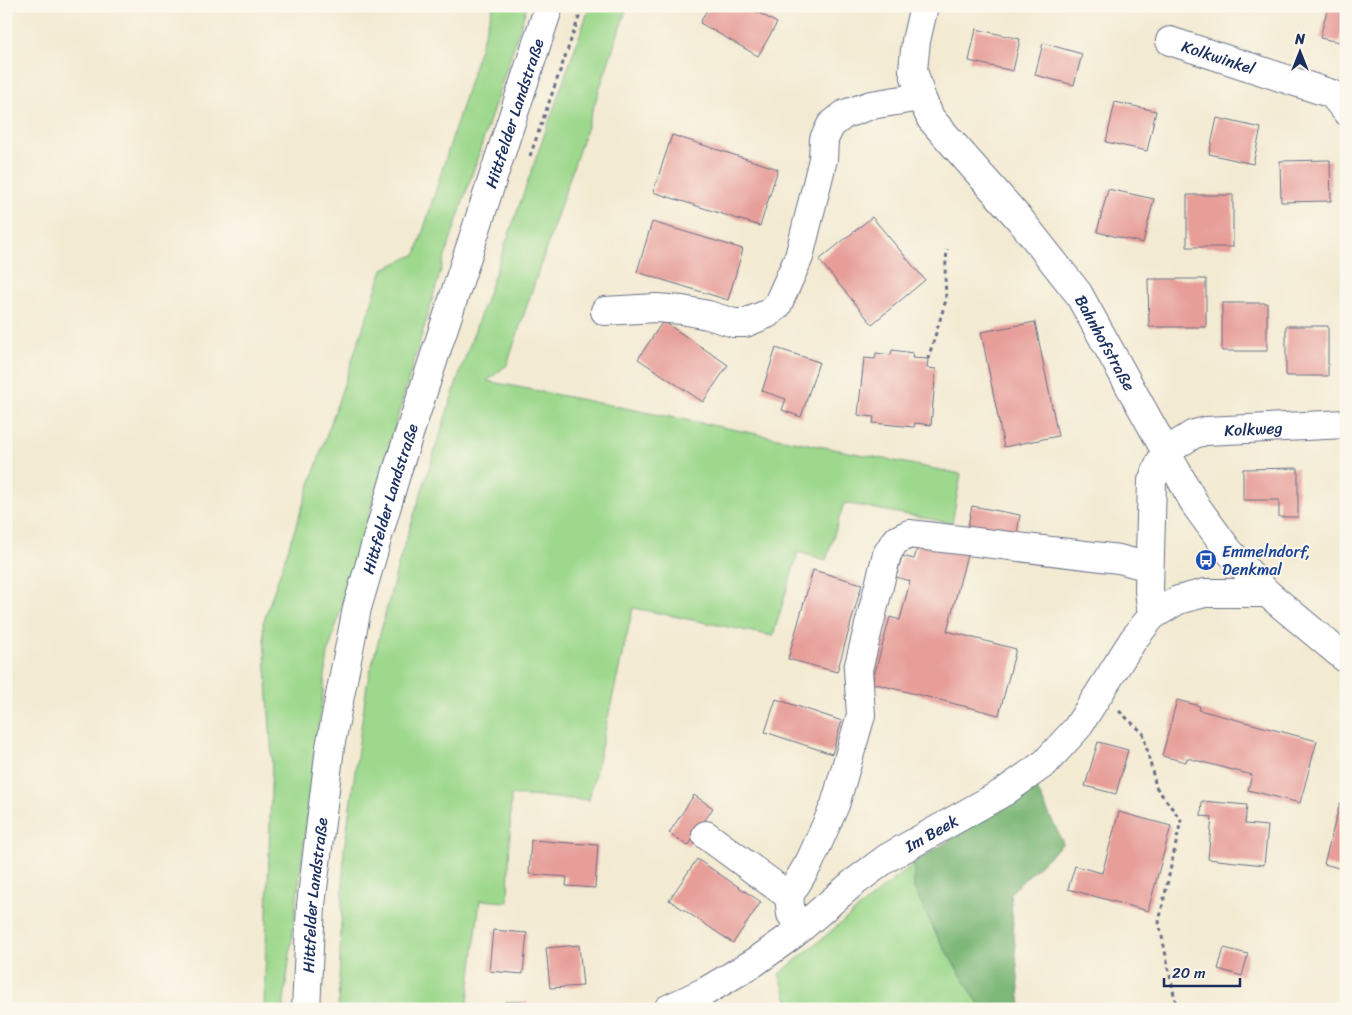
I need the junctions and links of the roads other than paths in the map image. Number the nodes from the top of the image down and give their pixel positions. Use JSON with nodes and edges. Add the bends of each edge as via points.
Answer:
{"nodes":[{"id":1,"x":549,"y":6,"type":"edge"},
{"id":2,"x":924,"y":6,"type":"edge"},
{"id":3,"x":1170,"y":41,"type":"dead end"},
{"id":4,"x":921,"y":97,"type":"junction"},
{"id":5,"x":1346,"y":111,"type":"edge"},
{"id":6,"x":605,"y":311,"type":"dead end"},
{"id":7,"x":1346,"y":424,"type":"edge"},
{"id":8,"x":1165,"y":452,"type":"junction"},
{"id":9,"x":1149,"y":567,"type":"junction"},
{"id":10,"x":1267,"y":593,"type":"junction"},
{"id":11,"x":1152,"y":616,"type":"junction"},
{"id":12,"x":1346,"y":659,"type":"edge"},
{"id":13,"x":706,"y":835,"type":"dead end"},
{"id":14,"x":789,"y":896,"type":"junction"},
{"id":15,"x":794,"y":934,"type":"junction"},
{"id":16,"x":306,"y":1009,"type":"edge"},
{"id":17,"x":668,"y":1009,"type":"edge"}],
"edges":[{"from":1,"to":16,"type":"street","name":"Hittfelder Landstraße","via":[[397,471],[357,608],[330,747],[311,905]]},
{"from":2,"to":4,"type":"street","name":"Bahnhofstraße","via":[[913,70]]},
{"from":3,"to":5,"type":"street","name":"Kolkwinkel","via":[[1332,94]]},
{"from":4,"to":6,"type":"street","via":[[871,104],[845,114],[831,125],[824,139],[823,159],[799,257],[777,306],[767,314],[745,324],[682,310]]},
{"from":4,"to":8,"type":"street","name":"Bahnhofstraße","via":[[931,118],[1022,222],[1078,293]]},
{"from":7,"to":8,"type":"street","name":"Kolkweg","via":[[1206,431],[1194,434]]},
{"from":8,"to":9,"type":"street","via":[[1152,481]]},
{"from":8,"to":10,"type":"street","name":"Bahnhofstraße","via":[[1196,506],[1228,550]]},
{"from":9,"to":11,"type":"street"},
{"from":9,"to":14,"type":"street","via":[[1119,559],[909,534],[895,541],[887,554],[858,669],[862,715],[835,806],[810,861]]},
{"from":10,"to":11,"type":"street","name":"Im Beek","via":[[1205,593],[1178,600]]},
{"from":10,"to":12,"type":"street","name":"Bahnhofstraße"},
{"from":11,"to":15,"type":"street","name":"Im Beek","via":[[1077,728],[1045,763],[1004,792],[887,858]]},
{"from":13,"to":14,"type":"street"},
{"from":14,"to":15,"type":"street"},
{"from":15,"to":17,"type":"street","name":"Im Beek","via":[[722,982]]}]}
